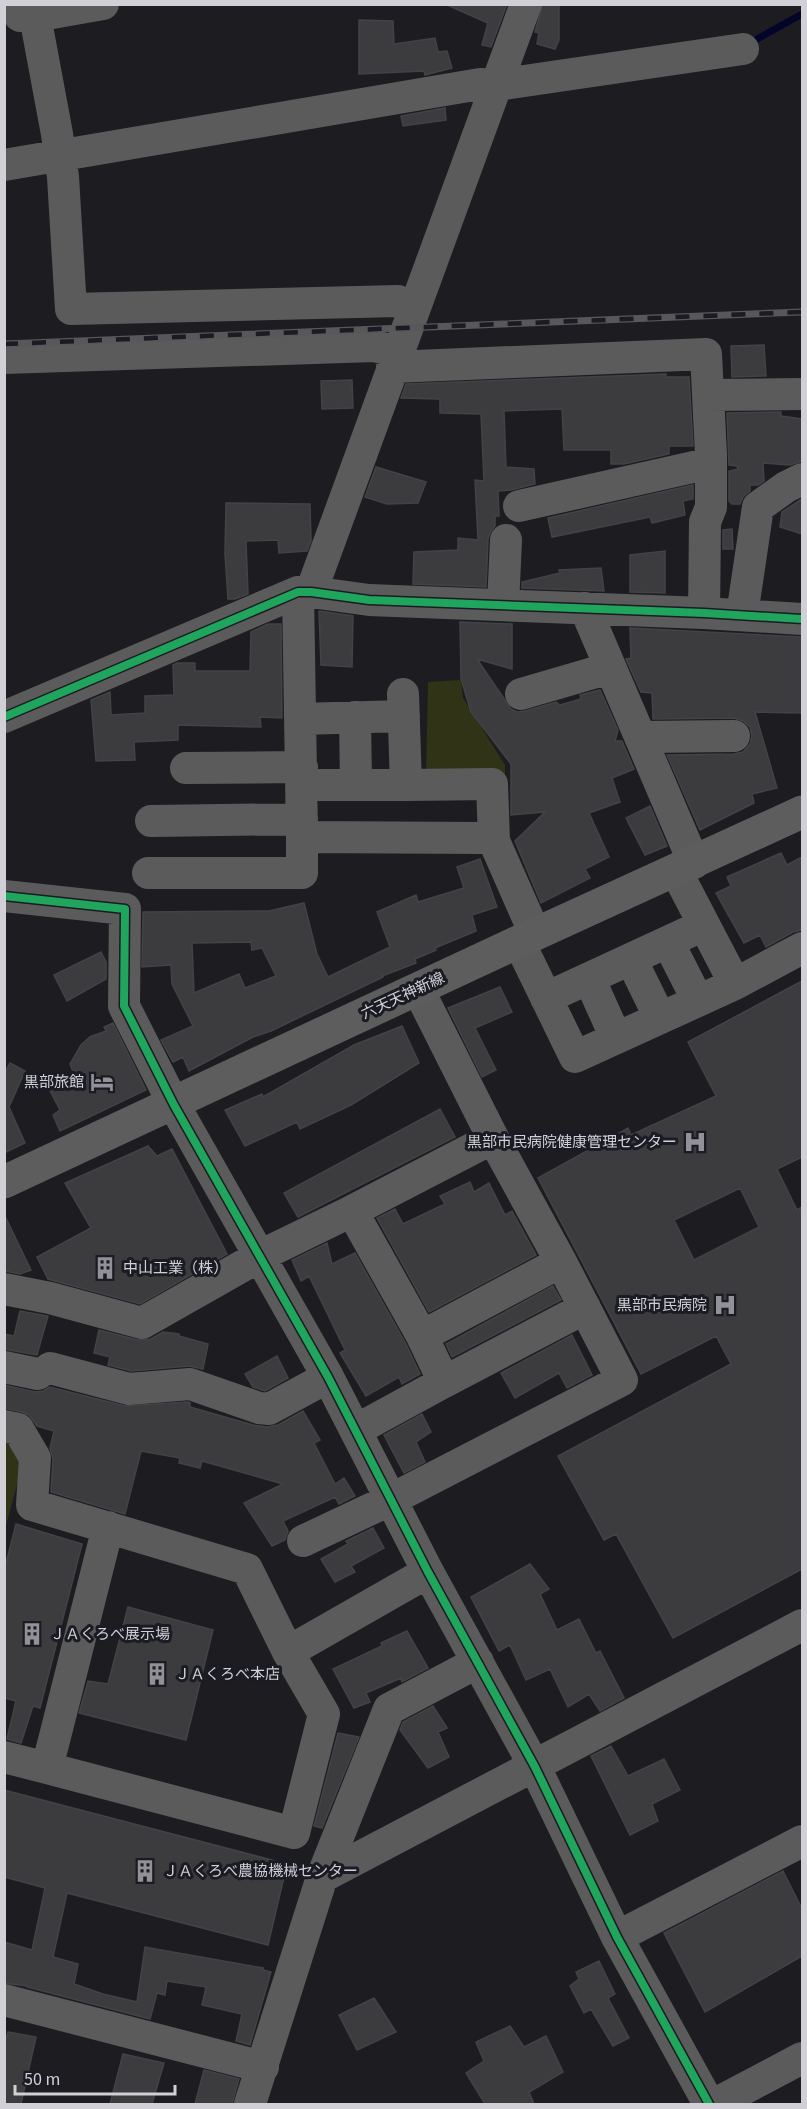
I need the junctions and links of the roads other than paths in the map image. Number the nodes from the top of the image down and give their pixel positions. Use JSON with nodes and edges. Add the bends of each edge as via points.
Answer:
{"nodes":[{"id":1,"x":526,"y":4,"type":"edge"},
{"id":2,"x":95,"y":5,"type":"edge"},
{"id":3,"x":26,"y":10,"type":"edge"},
{"id":4,"x":742,"y":49,"type":"dead end"},
{"id":5,"x":496,"y":85,"type":"junction"},
{"id":6,"x":60,"y":155,"type":"junction"},
{"id":7,"x":4,"y":165,"type":"edge"},
{"id":8,"x":398,"y":301,"type":"dead end"},
{"id":9,"x":4,"y":358,"type":"edge"},
{"id":10,"x":395,"y":359,"type":"junction"},
{"id":11,"x":802,"y":394,"type":"edge"},
{"id":12,"x":709,"y":395,"type":"junction"},
{"id":13,"x":711,"y":463,"type":"junction"},
{"id":14,"x":802,"y":479,"type":"edge"},
{"id":15,"x":519,"y":506,"type":"dead end"},
{"id":16,"x":506,"y":540,"type":"dead end"},
{"id":17,"x":304,"y":592,"type":"junction"},
{"id":18,"x":503,"y":605,"type":"junction"},
{"id":19,"x":585,"y":608,"type":"junction"},
{"id":20,"x":704,"y":613,"type":"junction"},
{"id":21,"x":742,"y":615,"type":"junction"},
{"id":22,"x":802,"y":619,"type":"edge"},
{"id":23,"x":610,"y":668,"type":"junction"},
{"id":24,"x":521,"y":694,"type":"dead end"},
{"id":25,"x":4,"y":717,"type":"edge"},
{"id":26,"x":355,"y":717,"type":"junction"},
{"id":27,"x":302,"y":719,"type":"junction"},
{"id":28,"x":734,"y":736,"type":"dead end"},
{"id":29,"x":640,"y":737,"type":"junction"},
{"id":30,"x":186,"y":768,"type":"dead end"},
{"id":31,"x":302,"y":776,"type":"junction"},
{"id":32,"x":356,"y":785,"type":"junction"},
{"id":33,"x":406,"y":785,"type":"junction"},
{"id":34,"x":802,"y":812,"type":"edge"},
{"id":35,"x":151,"y":821,"type":"dead end"},
{"id":36,"x":302,"y":828,"type":"junction"},
{"id":37,"x":494,"y":841,"type":"junction"},
{"id":38,"x":685,"y":867,"type":"junction"},
{"id":39,"x":148,"y":873,"type":"dead end"},
{"id":40,"x":4,"y":896,"type":"edge"},
{"id":41,"x":704,"y":925,"type":"junction"},
{"id":42,"x":527,"y":938,"type":"junction"},
{"id":43,"x":668,"y":942,"type":"junction"},
{"id":44,"x":802,"y":948,"type":"edge"},
{"id":45,"x":631,"y":959,"type":"junction"},
{"id":46,"x":589,"y":978,"type":"junction"},
{"id":47,"x":735,"y":984,"type":"junction"},
{"id":48,"x":418,"y":989,"type":"junction"},
{"id":49,"x":546,"y":998,"type":"junction"},
{"id":50,"x":698,"y":1000,"type":"junction"},
{"id":51,"x":660,"y":1018,"type":"junction"},
{"id":52,"x":615,"y":1038,"type":"junction"},
{"id":53,"x":174,"y":1105,"type":"junction"},
{"id":54,"x":493,"y":1138,"type":"junction"},
{"id":55,"x":4,"y":1182,"type":"edge"},
{"id":56,"x":352,"y":1211,"type":"junction"},
{"id":57,"x":260,"y":1256,"type":"junction"},
{"id":58,"x":561,"y":1262,"type":"junction"},
{"id":59,"x":4,"y":1289,"type":"edge"},
{"id":60,"x":585,"y":1308,"type":"junction"},
{"id":61,"x":422,"y":1336,"type":"junction"},
{"id":62,"x":4,"y":1367,"type":"edge"},
{"id":63,"x":328,"y":1377,"type":"junction"},
{"id":64,"x":444,"y":1382,"type":"junction"},
{"id":65,"x":4,"y":1426,"type":"edge"},
{"id":66,"x":356,"y":1430,"type":"junction"},
{"id":67,"x":392,"y":1499,"type":"junction"},
{"id":68,"x":108,"y":1527,"type":"junction"},
{"id":69,"x":303,"y":1541,"type":"dead end"},
{"id":70,"x":428,"y":1572,"type":"junction"},
{"id":71,"x":802,"y":1625,"type":"edge"},
{"id":72,"x":288,"y":1652,"type":"junction"},
{"id":73,"x":478,"y":1662,"type":"junction"},
{"id":74,"x":4,"y":1758,"type":"edge"},
{"id":75,"x":535,"y":1767,"type":"junction"},
{"id":76,"x":47,"y":1768,"type":"junction"},
{"id":77,"x":802,"y":1841,"type":"edge"},
{"id":78,"x":322,"y":1878,"type":"junction"},
{"id":79,"x":617,"y":1936,"type":"junction"},
{"id":80,"x":4,"y":2000,"type":"edge"},
{"id":81,"x":802,"y":2058,"type":"edge"},
{"id":82,"x":263,"y":2067,"type":"junction"},
{"id":83,"x":250,"y":2104,"type":"edge"},
{"id":84,"x":709,"y":2104,"type":"edge"},
{"id":85,"x":715,"y":2104,"type":"edge"}],
"edges":[{"from":1,"to":5,"type":"street"},
{"from":2,"to":3,"type":"street"},
{"from":3,"to":6,"type":"street"},
{"from":4,"to":5,"type":"street"},
{"from":5,"to":6,"type":"street","via":[[480,84]]},
{"from":5,"to":10,"type":"street"},
{"from":6,"to":7,"type":"street"},
{"from":6,"to":8,"type":"street","via":[[70,309]]},
{"from":9,"to":10,"type":"street","via":[[374,346]]},
{"from":10,"to":12,"type":"street","via":[[706,354]]},
{"from":10,"to":17,"type":"street"},
{"from":11,"to":12,"type":"street"},
{"from":12,"to":13,"type":"street"},
{"from":13,"to":15,"type":"street"},
{"from":13,"to":20,"type":"street","via":[[711,507],[705,522]]},
{"from":14,"to":21,"type":"street","via":[[758,507]]},
{"from":16,"to":18,"type":"street"},
{"from":17,"to":18,"type":"street","via":[[369,600]]},
{"from":17,"to":25,"type":"street"},
{"from":17,"to":27,"type":"street"},
{"from":18,"to":19,"type":"street"},
{"from":19,"to":20,"type":"street"},
{"from":19,"to":23,"type":"street"},
{"from":20,"to":21,"type":"street"},
{"from":21,"to":22,"type":"street"},
{"from":23,"to":24,"type":"street"},
{"from":23,"to":29,"type":"street"},
{"from":26,"to":27,"type":"street"},
{"from":26,"to":32,"type":"street"},
{"from":26,"to":33,"type":"street","via":[[404,705]]},
{"from":27,"to":31,"type":"street"},
{"from":28,"to":29,"type":"street"},
{"from":29,"to":38,"type":"street"},
{"from":30,"to":31,"type":"street"},
{"from":31,"to":32,"type":"street"},
{"from":31,"to":36,"type":"street"},
{"from":32,"to":33,"type":"street"},
{"from":33,"to":37,"type":"street","via":[[492,784]]},
{"from":34,"to":38,"type":"main road","name":"六天天神新線"},
{"from":35,"to":36,"type":"street"},
{"from":36,"to":37,"type":"street"},
{"from":36,"to":39,"type":"street","via":[[302,873]]},
{"from":37,"to":42,"type":"street"},
{"from":38,"to":41,"type":"street"},
{"from":38,"to":42,"type":"main road","name":"六天天神新線"},
{"from":40,"to":53,"type":"street","via":[[125,909],[124,1006]]},
{"from":41,"to":43,"type":"street"},
{"from":41,"to":47,"type":"street"},
{"from":42,"to":48,"type":"main road","name":"六天天神新線"},
{"from":42,"to":49,"type":"street"},
{"from":43,"to":45,"type":"street"},
{"from":43,"to":50,"type":"street"},
{"from":44,"to":47,"type":"street"},
{"from":45,"to":46,"type":"street"},
{"from":45,"to":51,"type":"street"},
{"from":46,"to":49,"type":"street"},
{"from":46,"to":52,"type":"street"},
{"from":47,"to":50,"type":"street"},
{"from":48,"to":53,"type":"main road","name":"六天天神新線"},
{"from":48,"to":54,"type":"street"},
{"from":49,"to":52,"type":"street","via":[[575,1057]]},
{"from":50,"to":51,"type":"street"},
{"from":51,"to":52,"type":"street"},
{"from":53,"to":55,"type":"main road","name":"六天天神新線"},
{"from":53,"to":57,"type":"street"},
{"from":54,"to":56,"type":"street"},
{"from":54,"to":58,"type":"street"},
{"from":56,"to":57,"type":"street"},
{"from":56,"to":61,"type":"street"},
{"from":57,"to":59,"type":"street","via":[[142,1323]]},
{"from":57,"to":63,"type":"street"},
{"from":58,"to":60,"type":"street"},
{"from":58,"to":61,"type":"street"},
{"from":60,"to":64,"type":"street"},
{"from":60,"to":67,"type":"street","via":[[622,1380]]},
{"from":61,"to":64,"type":"street"},
{"from":62,"to":63,"type":"street","via":[[129,1389],[190,1384],[269,1409]]},
{"from":63,"to":66,"type":"street"},
{"from":64,"to":66,"type":"street"},
{"from":65,"to":68,"type":"street","via":[[18,1429],[35,1458],[32,1505]]},
{"from":66,"to":67,"type":"street"},
{"from":67,"to":69,"type":"street"},
{"from":67,"to":70,"type":"street"},
{"from":68,"to":72,"type":"street","via":[[247,1569]]},
{"from":68,"to":76,"type":"street"},
{"from":70,"to":72,"type":"street"},
{"from":70,"to":73,"type":"street"},
{"from":71,"to":75,"type":"street"},
{"from":72,"to":76,"type":"street","via":[[324,1713],[294,1833]]},
{"from":73,"to":75,"type":"street"},
{"from":73,"to":78,"type":"street","via":[[389,1709]]},
{"from":74,"to":76,"type":"street"},
{"from":75,"to":78,"type":"street"},
{"from":75,"to":79,"type":"street"},
{"from":77,"to":79,"type":"street"},
{"from":78,"to":82,"type":"street"},
{"from":79,"to":84,"type":"street"},
{"from":80,"to":82,"type":"street"},
{"from":81,"to":85,"type":"street"},
{"from":82,"to":83,"type":"street"}]}
